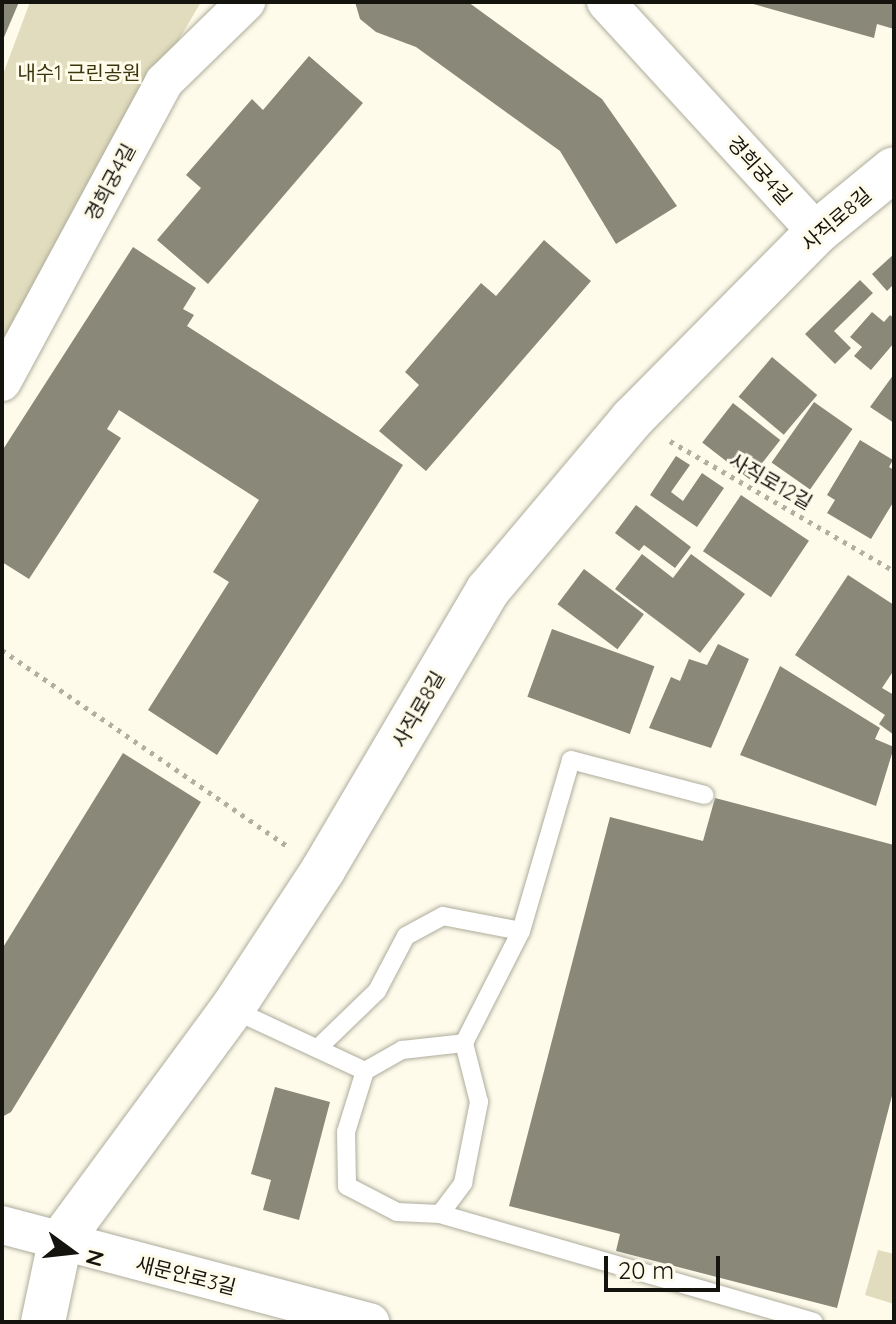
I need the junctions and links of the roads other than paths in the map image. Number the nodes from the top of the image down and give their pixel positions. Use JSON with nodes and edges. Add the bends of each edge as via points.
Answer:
{"nodes":[{"id":1,"x":246,"y":2,"type":"edge"},
{"id":2,"x":606,"y":2,"type":"edge"},
{"id":3,"x":894,"y":169,"type":"edge"},
{"id":4,"x":817,"y":232,"type":"junction"},
{"id":5,"x":2,"y":382,"type":"edge"},
{"id":6,"x":704,"y":795,"type":"dead end"},
{"id":7,"x":521,"y":931,"type":"junction"},
{"id":8,"x":232,"y":1009,"type":"junction"},
{"id":9,"x":464,"y":1043,"type":"junction"},
{"id":10,"x":318,"y":1048,"type":"junction"},
{"id":11,"x":365,"y":1071,"type":"junction"},
{"id":12,"x":440,"y":1214,"type":"junction"},
{"id":13,"x":2,"y":1225,"type":"edge"},
{"id":14,"x":60,"y":1242,"type":"junction"},
{"id":15,"x":43,"y":1322,"type":"edge"},
{"id":16,"x":370,"y":1322,"type":"edge"},
{"id":17,"x":814,"y":1322,"type":"edge"}],
"edges":[{"from":1,"to":5,"type":"street","name":"경희궁4길","via":[[164,82]]},
{"from":2,"to":4,"type":"street","name":"경희궁4길"},
{"from":3,"to":4,"type":"street","name":"사직로8길"},
{"from":4,"to":8,"type":"street","name":"사직로8길","via":[[632,419],[488,590],[323,870]]},
{"from":6,"to":7,"type":"lane","via":[[571,760]]},
{"from":7,"to":9,"type":"lane"},
{"from":7,"to":10,"type":"lane","via":[[443,916],[406,936],[377,991]]},
{"from":8,"to":10,"type":"lane"},
{"from":8,"to":14,"type":"street","name":"사직로8길"},
{"from":9,"to":11,"type":"lane","via":[[402,1050]]},
{"from":9,"to":12,"type":"lane","via":[[479,1102],[463,1183]]},
{"from":10,"to":11,"type":"lane"},
{"from":11,"to":12,"type":"lane","via":[[346,1132],[347,1186],[397,1212]]},
{"from":12,"to":17,"type":"lane"},
{"from":13,"to":14,"type":"street","name":"새문안로3길"},
{"from":14,"to":15,"type":"street","name":"사직로8길"},
{"from":14,"to":16,"type":"street","name":"새문안로3길"}]}
